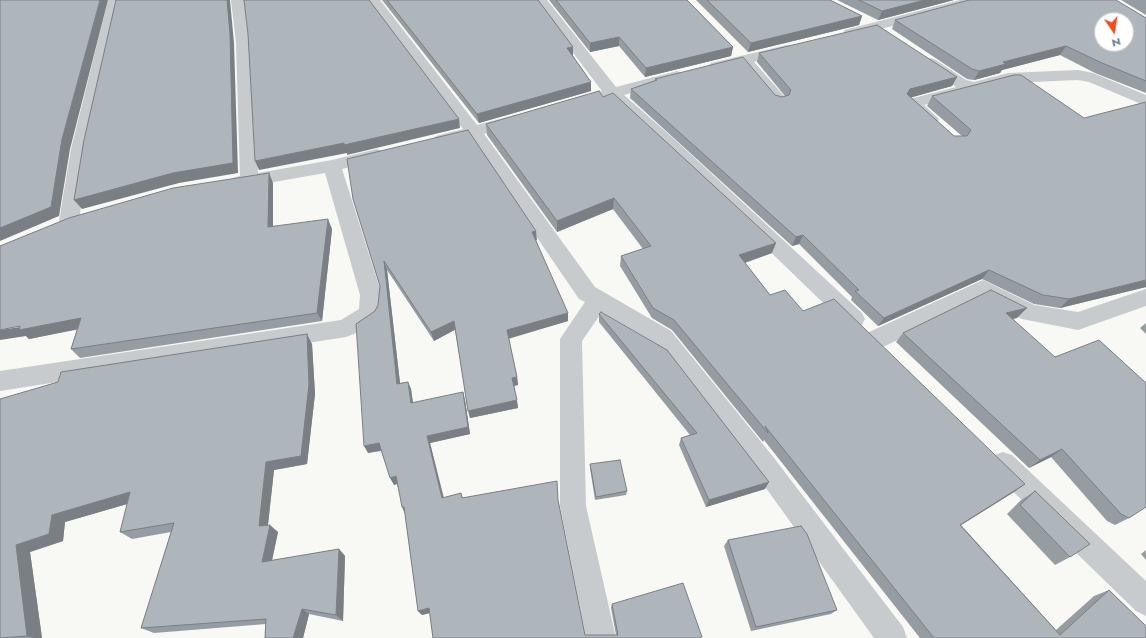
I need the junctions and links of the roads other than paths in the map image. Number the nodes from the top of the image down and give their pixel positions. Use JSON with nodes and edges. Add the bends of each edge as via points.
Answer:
{"nodes":[{"id":1,"x":115,"y":0,"type":"edge"},
{"id":2,"x":238,"y":0,"type":"edge"},
{"id":3,"x":373,"y":0,"type":"edge"},
{"id":4,"x":540,"y":0,"type":"edge"},
{"id":5,"x":967,"y":1,"type":"edge"},
{"id":6,"x":857,"y":17,"type":"edge"},
{"id":7,"x":882,"y":31,"type":"junction"},
{"id":8,"x":837,"y":36,"type":"edge"},
{"id":9,"x":798,"y":46,"type":"edge"},
{"id":10,"x":739,"y":54,"type":"junction"},
{"id":11,"x":921,"y":57,"type":"edge"},
{"id":12,"x":974,"y":87,"type":"junction"},
{"id":13,"x":610,"y":92,"type":"junction"},
{"id":14,"x":779,"y":100,"type":"edge"},
{"id":15,"x":1146,"y":101,"type":"edge"},
{"id":16,"x":558,"y":108,"type":"edge"},
{"id":17,"x":527,"y":117,"type":"edge"},
{"id":18,"x":944,"y":130,"type":"edge"},
{"id":19,"x":474,"y":132,"type":"junction"},
{"id":20,"x":429,"y":143,"type":"edge"},
{"id":21,"x":392,"y":152,"type":"edge"},
{"id":22,"x":332,"y":166,"type":"junction"},
{"id":23,"x":249,"y":180,"type":"junction"},
{"id":24,"x":226,"y":184,"type":"edge"},
{"id":25,"x":70,"y":222,"type":"edge"},
{"id":26,"x":1146,"y":297,"type":"edge"},
{"id":27,"x":599,"y":300,"type":"junction"},
{"id":28,"x":875,"y":340,"type":"junction"},
{"id":29,"x":892,"y":356,"type":"edge"},
{"id":30,"x":0,"y":381,"type":"edge"},
{"id":31,"x":988,"y":449,"type":"edge"},
{"id":32,"x":1146,"y":601,"type":"edge"},
{"id":33,"x":887,"y":637,"type":"edge"},
{"id":34,"x":601,"y":638,"type":"edge"}],
"edges":[{"from":1,"to":25,"type":"street","via":[[80,149]]},
{"from":2,"to":23,"type":"street","via":[[243,43]]},
{"from":3,"to":19,"type":"street"},
{"from":4,"to":13,"type":"street"},
{"from":5,"to":7,"type":"street"},
{"from":6,"to":7,"type":"street"},
{"from":7,"to":8,"type":"street"},
{"from":9,"to":10,"type":"street"},
{"from":10,"to":13,"type":"street","via":[[696,71]]},
{"from":10,"to":14,"type":"street"},
{"from":11,"to":12,"type":"street","via":[[960,83]]},
{"from":12,"to":15,"type":"street","via":[[1008,78],[1078,75],[1093,78]]},
{"from":12,"to":18,"type":"street","via":[[912,103]]},
{"from":13,"to":16,"type":"street"},
{"from":13,"to":28,"type":"street","via":[[673,147]]},
{"from":17,"to":19,"type":"street"},
{"from":19,"to":20,"type":"street"},
{"from":19,"to":27,"type":"street","via":[[587,293]]},
{"from":21,"to":22,"type":"street"},
{"from":22,"to":23,"type":"street"},
{"from":22,"to":30,"type":"street","via":[[371,295],[369,314],[346,328]]},
{"from":23,"to":24,"type":"street"},
{"from":26,"to":28,"type":"street","via":[[1078,321],[1030,313],[982,288]]},
{"from":27,"to":33,"type":"street","via":[[663,337],[762,462]]},
{"from":27,"to":34,"type":"street","via":[[571,339],[573,506]]},
{"from":28,"to":29,"type":"street"},
{"from":31,"to":32,"type":"street"}]}
